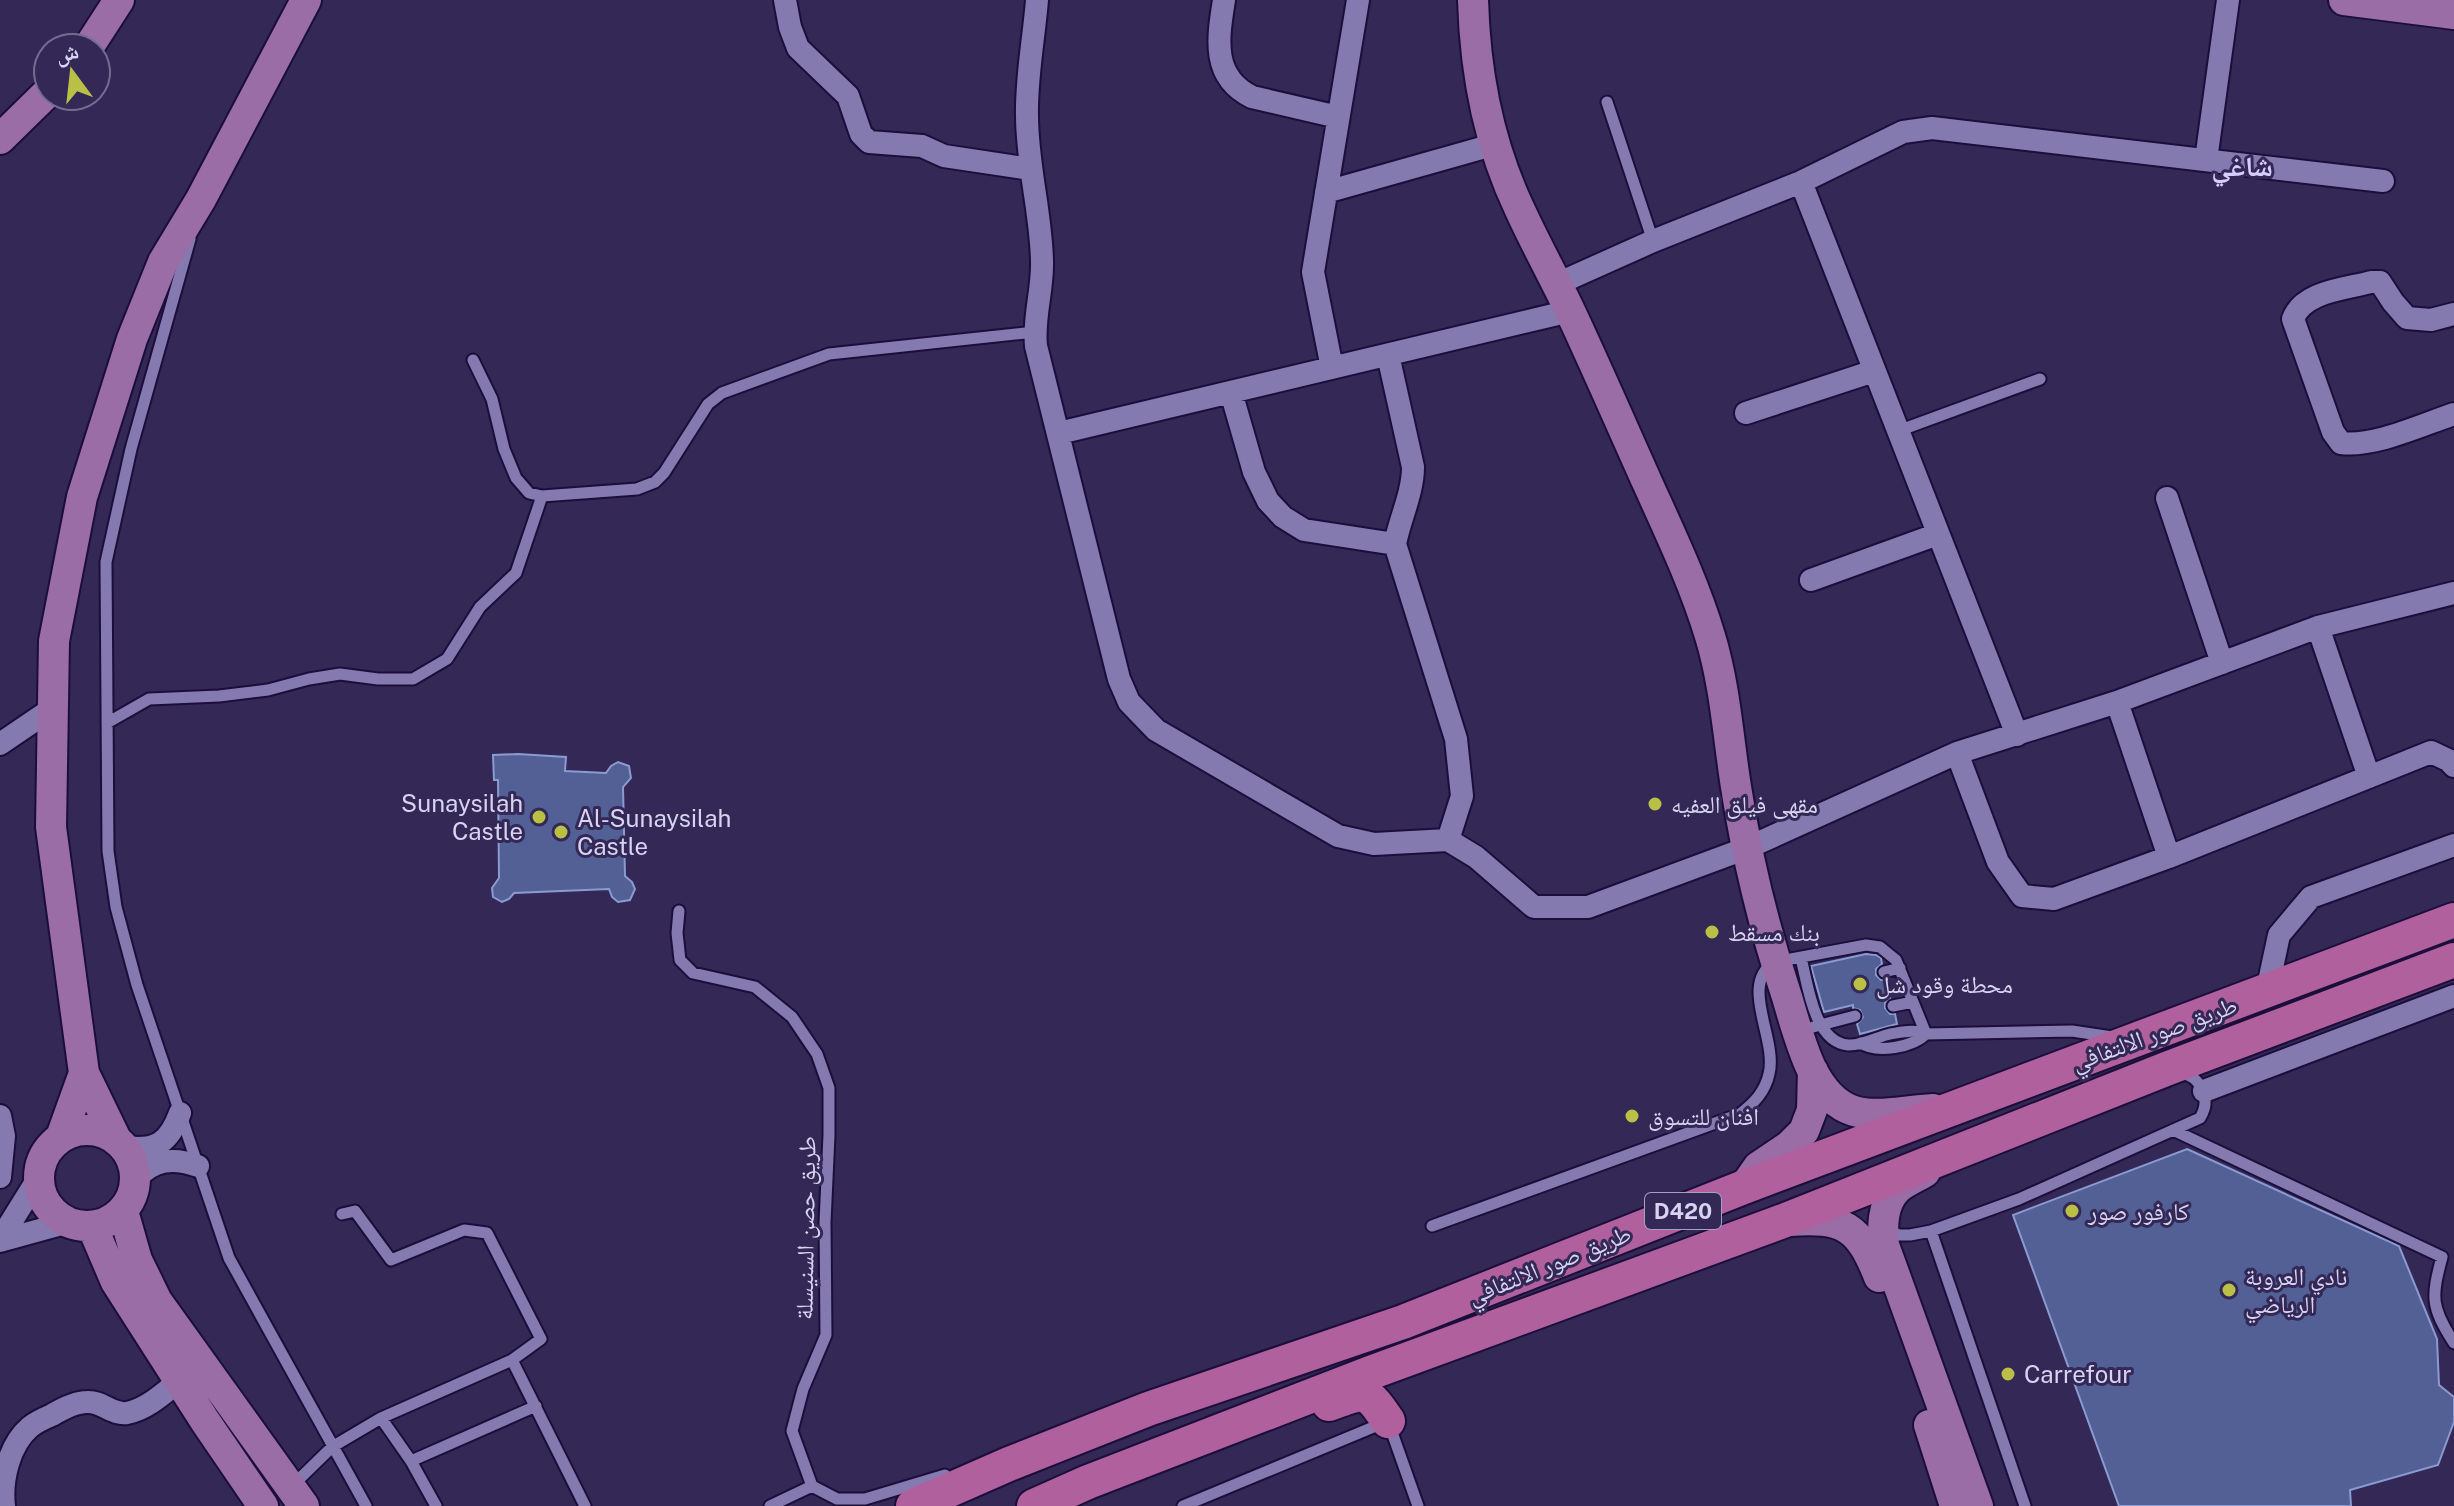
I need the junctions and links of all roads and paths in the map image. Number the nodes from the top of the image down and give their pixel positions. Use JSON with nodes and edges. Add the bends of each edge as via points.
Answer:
{"nodes":[{"id":1,"x":119,"y":0,"type":"edge"},
{"id":2,"x":306,"y":0,"type":"edge"},
{"id":3,"x":785,"y":0,"type":"edge"},
{"id":4,"x":1037,"y":0,"type":"edge"},
{"id":5,"x":1224,"y":0,"type":"edge"},
{"id":6,"x":1358,"y":0,"type":"edge"},
{"id":7,"x":2228,"y":0,"type":"edge"},
{"id":8,"x":2354,"y":0,"type":"edge"},
{"id":9,"x":1474,"y":1,"type":"edge"},
{"id":10,"x":2454,"y":14,"type":"edge"},
{"id":11,"x":98,"y":32,"type":"edge"},
{"id":12,"x":1607,"y":102,"type":"dead end"},
{"id":13,"x":32,"y":108,"type":"edge"},
{"id":14,"x":1338,"y":117,"type":"junction"},
{"id":15,"x":0,"y":139,"type":"edge"},
{"id":16,"x":1496,"y":144,"type":"junction"},
{"id":17,"x":2206,"y":160,"type":"junction"},
{"id":18,"x":1031,"y":169,"type":"junction"},
{"id":19,"x":2383,"y":181,"type":"dead end"},
{"id":20,"x":1801,"y":182,"type":"junction"},
{"id":21,"x":1326,"y":192,"type":"junction"},
{"id":22,"x":201,"y":199,"type":"junction"},
{"id":23,"x":1653,"y":241,"type":"junction"},
{"id":24,"x":1557,"y":284,"type":"junction"},
{"id":25,"x":1570,"y":311,"type":"junction"},
{"id":26,"x":2454,"y":314,"type":"edge"},
{"id":27,"x":1035,"y":332,"type":"junction"},
{"id":28,"x":1388,"y":355,"type":"junction"},
{"id":29,"x":473,"y":360,"type":"dead end"},
{"id":30,"x":1332,"y":368,"type":"junction"},
{"id":31,"x":1874,"y":371,"type":"junction"},
{"id":32,"x":2040,"y":379,"type":"dead end"},
{"id":33,"x":1231,"y":392,"type":"junction"},
{"id":34,"x":1746,"y":413,"type":"dead end"},
{"id":35,"x":2454,"y":414,"type":"edge"},
{"id":36,"x":1898,"y":431,"type":"junction"},
{"id":37,"x":1059,"y":433,"type":"junction"},
{"id":38,"x":542,"y":496,"type":"junction"},
{"id":39,"x":2167,"y":498,"type":"dead end"},
{"id":40,"x":1938,"y":534,"type":"junction"},
{"id":41,"x":1395,"y":544,"type":"junction"},
{"id":42,"x":1811,"y":580,"type":"dead end"},
{"id":43,"x":2454,"y":593,"type":"edge"},
{"id":44,"x":2318,"y":627,"type":"junction"},
{"id":45,"x":2222,"y":663,"type":"junction"},
{"id":46,"x":2117,"y":702,"type":"junction"},
{"id":47,"x":53,"y":708,"type":"junction"},
{"id":48,"x":107,"y":723,"type":"junction"},
{"id":49,"x":2017,"y":735,"type":"junction"},
{"id":50,"x":0,"y":744,"type":"edge"},
{"id":51,"x":1957,"y":753,"type":"junction"},
{"id":52,"x":2454,"y":766,"type":"edge"},
{"id":53,"x":2369,"y":777,"type":"junction"},
{"id":54,"x":1448,"y":840,"type":"junction"},
{"id":55,"x":2454,"y":845,"type":"edge"},
{"id":56,"x":1747,"y":848,"type":"junction"},
{"id":57,"x":2169,"y":857,"type":"junction"},
{"id":58,"x":679,"y":911,"type":"dead end"},
{"id":59,"x":2454,"y":920,"type":"edge"},
{"id":60,"x":1788,"y":960,"type":"junction"},
{"id":61,"x":2454,"y":960,"type":"edge"},
{"id":62,"x":1900,"y":968,"type":"junction"},
{"id":63,"x":1884,"y":972,"type":"dead end"},
{"id":64,"x":2267,"y":991,"type":"junction"},
{"id":65,"x":2454,"y":996,"type":"edge"},
{"id":66,"x":1913,"y":1002,"type":"junction"},
{"id":67,"x":1893,"y":1006,"type":"dead end"},
{"id":68,"x":1855,"y":1016,"type":"dead end"},
{"id":69,"x":1809,"y":1028,"type":"junction"},
{"id":70,"x":1926,"y":1034,"type":"junction"},
{"id":71,"x":1768,"y":1039,"type":"junction"},
{"id":72,"x":2128,"y":1043,"type":"junction"},
{"id":73,"x":2166,"y":1069,"type":"junction"},
{"id":74,"x":1813,"y":1071,"type":"junction"},
{"id":75,"x":84,"y":1073,"type":"junction"},
{"id":76,"x":2204,"y":1091,"type":"junction"},
{"id":77,"x":1951,"y":1108,"type":"junction"},
{"id":78,"x":180,"y":1113,"type":"junction"},
{"id":79,"x":0,"y":1116,"type":"edge"},
{"id":80,"x":2173,"y":1130,"type":"junction"},
{"id":81,"x":61,"y":1137,"type":"junction"},
{"id":82,"x":120,"y":1143,"type":"junction"},
{"id":83,"x":1970,"y":1145,"type":"junction"},
{"id":84,"x":198,"y":1166,"type":"junction"},
{"id":85,"x":0,"y":1177,"type":"edge"},
{"id":86,"x":39,"y":1177,"type":"junction"},
{"id":87,"x":136,"y":1179,"type":"junction"},
{"id":88,"x":1744,"y":1187,"type":"junction"},
{"id":89,"x":123,"y":1211,"type":"junction"},
{"id":90,"x":342,"y":1214,"type":"dead end"},
{"id":91,"x":1783,"y":1221,"type":"junction"},
{"id":92,"x":81,"y":1224,"type":"junction"},
{"id":93,"x":1432,"y":1226,"type":"dead end"},
{"id":94,"x":1882,"y":1228,"type":"junction"},
{"id":95,"x":1931,"y":1231,"type":"junction"},
{"id":96,"x":0,"y":1240,"type":"edge"},
{"id":97,"x":1484,"y":1332,"type":"junction"},
{"id":98,"x":2454,"y":1343,"type":"edge"},
{"id":99,"x":512,"y":1360,"type":"junction"},
{"id":100,"x":179,"y":1381,"type":"junction"},
{"id":101,"x":536,"y":1406,"type":"junction"},
{"id":102,"x":381,"y":1418,"type":"junction"},
{"id":103,"x":1388,"y":1421,"type":"junction"},
{"id":104,"x":1209,"y":1435,"type":"junction"},
{"id":105,"x":332,"y":1447,"type":"junction"},
{"id":106,"x":1032,"y":1455,"type":"junction"},
{"id":107,"x":411,"y":1461,"type":"junction"},
{"id":108,"x":812,"y":1486,"type":"junction"},
{"id":109,"x":298,"y":1497,"type":"edge"},
{"id":110,"x":4,"y":1506,"type":"edge"},
{"id":111,"x":263,"y":1506,"type":"edge"},
{"id":112,"x":366,"y":1506,"type":"edge"},
{"id":113,"x":436,"y":1506,"type":"edge"},
{"id":114,"x":585,"y":1506,"type":"edge"},
{"id":115,"x":770,"y":1506,"type":"edge"},
{"id":116,"x":913,"y":1506,"type":"edge"},
{"id":117,"x":1034,"y":1506,"type":"edge"},
{"id":118,"x":1183,"y":1506,"type":"edge"},
{"id":119,"x":1418,"y":1506,"type":"edge"},
{"id":120,"x":1955,"y":1506,"type":"edge"},
{"id":121,"x":1978,"y":1506,"type":"edge"},
{"id":122,"x":2025,"y":1506,"type":"edge"}],
"edges":[{"from":1,"to":11,"type":"street"},
{"from":2,"to":22,"type":"street"},
{"from":3,"to":18,"type":"street","via":[[798,48],[848,96],[869,142],[922,146],[944,156]]},
{"from":4,"to":18,"type":"street","via":[[1026,114]]},
{"from":5,"to":14,"type":"street","via":[[1218,39],[1228,79],[1239,91]]},
{"from":6,"to":14,"type":"street"},
{"from":7,"to":17,"type":"street"},
{"from":8,"to":10,"type":"street"},
{"from":9,"to":16,"type":"street","via":[[1481,87]]},
{"from":12,"to":23,"type":"lane"},
{"from":13,"to":15,"type":"street"},
{"from":14,"to":21,"type":"street"},
{"from":16,"to":21,"type":"street"},
{"from":16,"to":24,"type":"street","via":[[1519,209]]},
{"from":17,"to":19,"type":"street"},
{"from":17,"to":20,"type":"street","via":[[1932,128],[1903,132]]},
{"from":18,"to":27,"type":"street","via":[[1042,259]]},
{"from":20,"to":23,"type":"street"},
{"from":20,"to":31,"type":"street"},
{"from":21,"to":30,"type":"street","via":[[1313,272]]},
{"from":22,"to":47,"type":"street","via":[[163,262],[132,339],[82,497],[54,641]]},
{"from":22,"to":48,"type":"lane","via":[[131,449],[106,562]]},
{"from":23,"to":24,"type":"street"},
{"from":24,"to":25,"type":"street"},
{"from":25,"to":28,"type":"street"},
{"from":25,"to":56,"type":"street","via":[[1679,552],[1710,636]]},
{"from":26,"to":35,"type":"street","via":[[2431,320],[2407,318],[2380,282],[2371,282],[2313,298],[2296,310],[2293,319],[2341,443],[2354,445]]},
{"from":27,"to":37,"type":"street"},
{"from":27,"to":38,"type":"lane","via":[[829,354],[722,393],[708,404],[655,482],[637,489]]},
{"from":28,"to":30,"type":"street"},
{"from":28,"to":41,"type":"street","via":[[1413,467]]},
{"from":29,"to":38,"type":"lane","via":[[492,399],[516,478],[529,493]]},
{"from":30,"to":33,"type":"street"},
{"from":31,"to":34,"type":"street"},
{"from":31,"to":36,"type":"street"},
{"from":32,"to":36,"type":"lane"},
{"from":33,"to":37,"type":"street"},
{"from":33,"to":41,"type":"street","via":[[1254,472],[1283,517],[1304,530]]},
{"from":36,"to":40,"type":"street"},
{"from":37,"to":54,"type":"street","via":[[1119,679],[1146,722],[1338,836],[1374,844]]},
{"from":38,"to":48,"type":"lane","via":[[516,573],[480,607],[447,659],[413,679],[340,674],[268,690],[149,699]]},
{"from":39,"to":45,"type":"street"},
{"from":40,"to":42,"type":"street"},
{"from":40,"to":49,"type":"street"},
{"from":41,"to":54,"type":"street","via":[[1456,739],[1462,796]]},
{"from":43,"to":44,"type":"street"},
{"from":44,"to":45,"type":"street"},
{"from":44,"to":53,"type":"street"},
{"from":45,"to":46,"type":"street"},
{"from":46,"to":49,"type":"street"},
{"from":46,"to":57,"type":"street"},
{"from":47,"to":50,"type":"street"},
{"from":47,"to":75,"type":"street","via":[[51,827]]},
{"from":48,"to":78,"type":"lane","via":[[108,851],[116,907]]},
{"from":49,"to":51,"type":"street"},
{"from":51,"to":56,"type":"street"},
{"from":51,"to":57,"type":"street","via":[[1998,862],[2022,896],[2054,899]]},
{"from":52,"to":53,"type":"street","via":[[2431,752]]},
{"from":53,"to":57,"type":"street"},
{"from":54,"to":56,"type":"street","via":[[1534,907],[1588,907]]},
{"from":55,"to":64,"type":"street","via":[[2311,897],[2279,935]]},
{"from":56,"to":60,"type":"street"},
{"from":58,"to":108,"type":"lane","name":"طريق حصن السنيسلة","via":[[680,960],[693,973],[755,987],[792,1017],[817,1054],[829,1088],[826,1335],[792,1431]]},
{"from":59,"to":64,"type":"main road","name":"طريق صور الالتفافي","number":"D420"},
{"from":60,"to":62,"type":"lane","via":[[1873,945],[1892,954]]},
{"from":60,"to":69,"type":"street"},
{"from":60,"to":69,"type":"lane","via":[[1811,987]]},
{"from":60,"to":71,"type":"lane","via":[[1764,971],[1758,984]]},
{"from":61,"to":73,"type":"main road","name":"طريق صور الالتفافي","number":"D420"},
{"from":62,"to":63,"type":"lane"},
{"from":62,"to":66,"type":"lane"},
{"from":64,"to":72,"type":"main road","name":"طريق صور الالتفافي","number":"D420"},
{"from":65,"to":76,"type":"street"},
{"from":66,"to":67,"type":"lane"},
{"from":66,"to":70,"type":"lane"},
{"from":68,"to":69,"type":"lane"},
{"from":69,"to":70,"type":"lane","via":[[1837,1042],[1877,1049],[1917,1042]]},
{"from":69,"to":71,"type":"lane"},
{"from":69,"to":74,"type":"street"},
{"from":70,"to":72,"type":"lane","via":[[2072,1031]]},
{"from":71,"to":93,"type":"lane","via":[[1771,1065],[1764,1089],[1740,1114]]},
{"from":72,"to":77,"type":"main road","name":"طريق صور الالتفافي","number":"D420"},
{"from":73,"to":76,"type":"lane","via":[[2189,1074]]},
{"from":73,"to":83,"type":"main road","name":"طريق صور الالتفافي","number":"D420"},
{"from":74,"to":77,"type":"street","via":[[1835,1101],[1855,1112]]},
{"from":74,"to":88,"type":"street","via":[[1812,1110],[1804,1131],[1758,1167]]},
{"from":75,"to":81,"type":"street"},
{"from":75,"to":82,"type":"street"},
{"from":76,"to":80,"type":"lane","via":[[2200,1118]]},
{"from":77,"to":88,"type":"main road","name":"طريق صور الالتفافي","number":"D420"},
{"from":78,"to":82,"type":"street","via":[[174,1128],[154,1147]]},
{"from":78,"to":84,"type":"lane"},
{"from":79,"to":85,"type":"street"},
{"from":80,"to":95,"type":"lane","via":[[2019,1199]]},
{"from":80,"to":98,"type":"lane","via":[[2442,1257],[2433,1298]]},
{"from":81,"to":82,"type":"street","via":[[95,1130]]},
{"from":81,"to":86,"type":"street","via":[[45,1154]]},
{"from":82,"to":87,"type":"street"},
{"from":83,"to":91,"type":"main road","name":"طريق صور الالتفافي","number":"D420"},
{"from":83,"to":94,"type":"street","via":[[1897,1189]]},
{"from":84,"to":87,"type":"street","via":[[170,1160],[155,1163]]},
{"from":84,"to":105,"type":"lane","via":[[229,1258]]},
{"from":86,"to":92,"type":"street","via":[[50,1209]]},
{"from":86,"to":96,"type":"street"},
{"from":87,"to":89,"type":"street"},
{"from":88,"to":106,"type":"main road","name":"طريق صور الالتفافي","number":"D420","via":[[1403,1322],[1148,1409]]},
{"from":89,"to":92,"type":"street","via":[[104,1223]]},
{"from":89,"to":109,"type":"street","via":[[137,1260],[157,1301]]},
{"from":90,"to":99,"type":"lane","via":[[355,1211],[391,1260],[464,1230],[487,1233],[541,1339]]},
{"from":91,"to":97,"type":"main road","name":"طريق صور الالتفافي","number":"D420"},
{"from":91,"to":120,"type":"street","via":[[1844,1225],[1862,1241]]},
{"from":92,"to":96,"type":"street"},
{"from":92,"to":100,"type":"street"},
{"from":94,"to":95,"type":"lane","via":[[1899,1235]]},
{"from":94,"to":121,"type":"street"},
{"from":95,"to":122,"type":"lane"},
{"from":97,"to":103,"type":"main road","via":[[1410,1371],[1395,1388]]},
{"from":97,"to":104,"type":"main road","name":"طريق صور الالتفافي","number":"D420"},
{"from":99,"to":101,"type":"lane"},
{"from":99,"to":102,"type":"lane"},
{"from":100,"to":110,"type":"street","via":[[150,1404],[126,1413],[83,1402],[30,1427],[12,1451],[2,1490]]},
{"from":100,"to":111,"type":"street"},
{"from":101,"to":107,"type":"lane"},
{"from":101,"to":114,"type":"lane"},
{"from":102,"to":105,"type":"lane"},
{"from":102,"to":107,"type":"lane"},
{"from":103,"to":104,"type":"main road","via":[[1373,1399],[1356,1394],[1248,1432]]},
{"from":103,"to":118,"type":"lane"},
{"from":103,"to":119,"type":"lane"},
{"from":104,"to":117,"type":"main road","name":"طريق صور الالتفافي","number":"D420"},
{"from":105,"to":109,"type":"lane"},
{"from":105,"to":112,"type":"lane"},
{"from":106,"to":108,"type":"lane","via":[[963,1469],[865,1499],[837,1499]]},
{"from":106,"to":116,"type":"main road","name":"طريق صور الالتفافي","number":"D420"},
{"from":107,"to":113,"type":"lane"},
{"from":108,"to":115,"type":"lane"}]}
